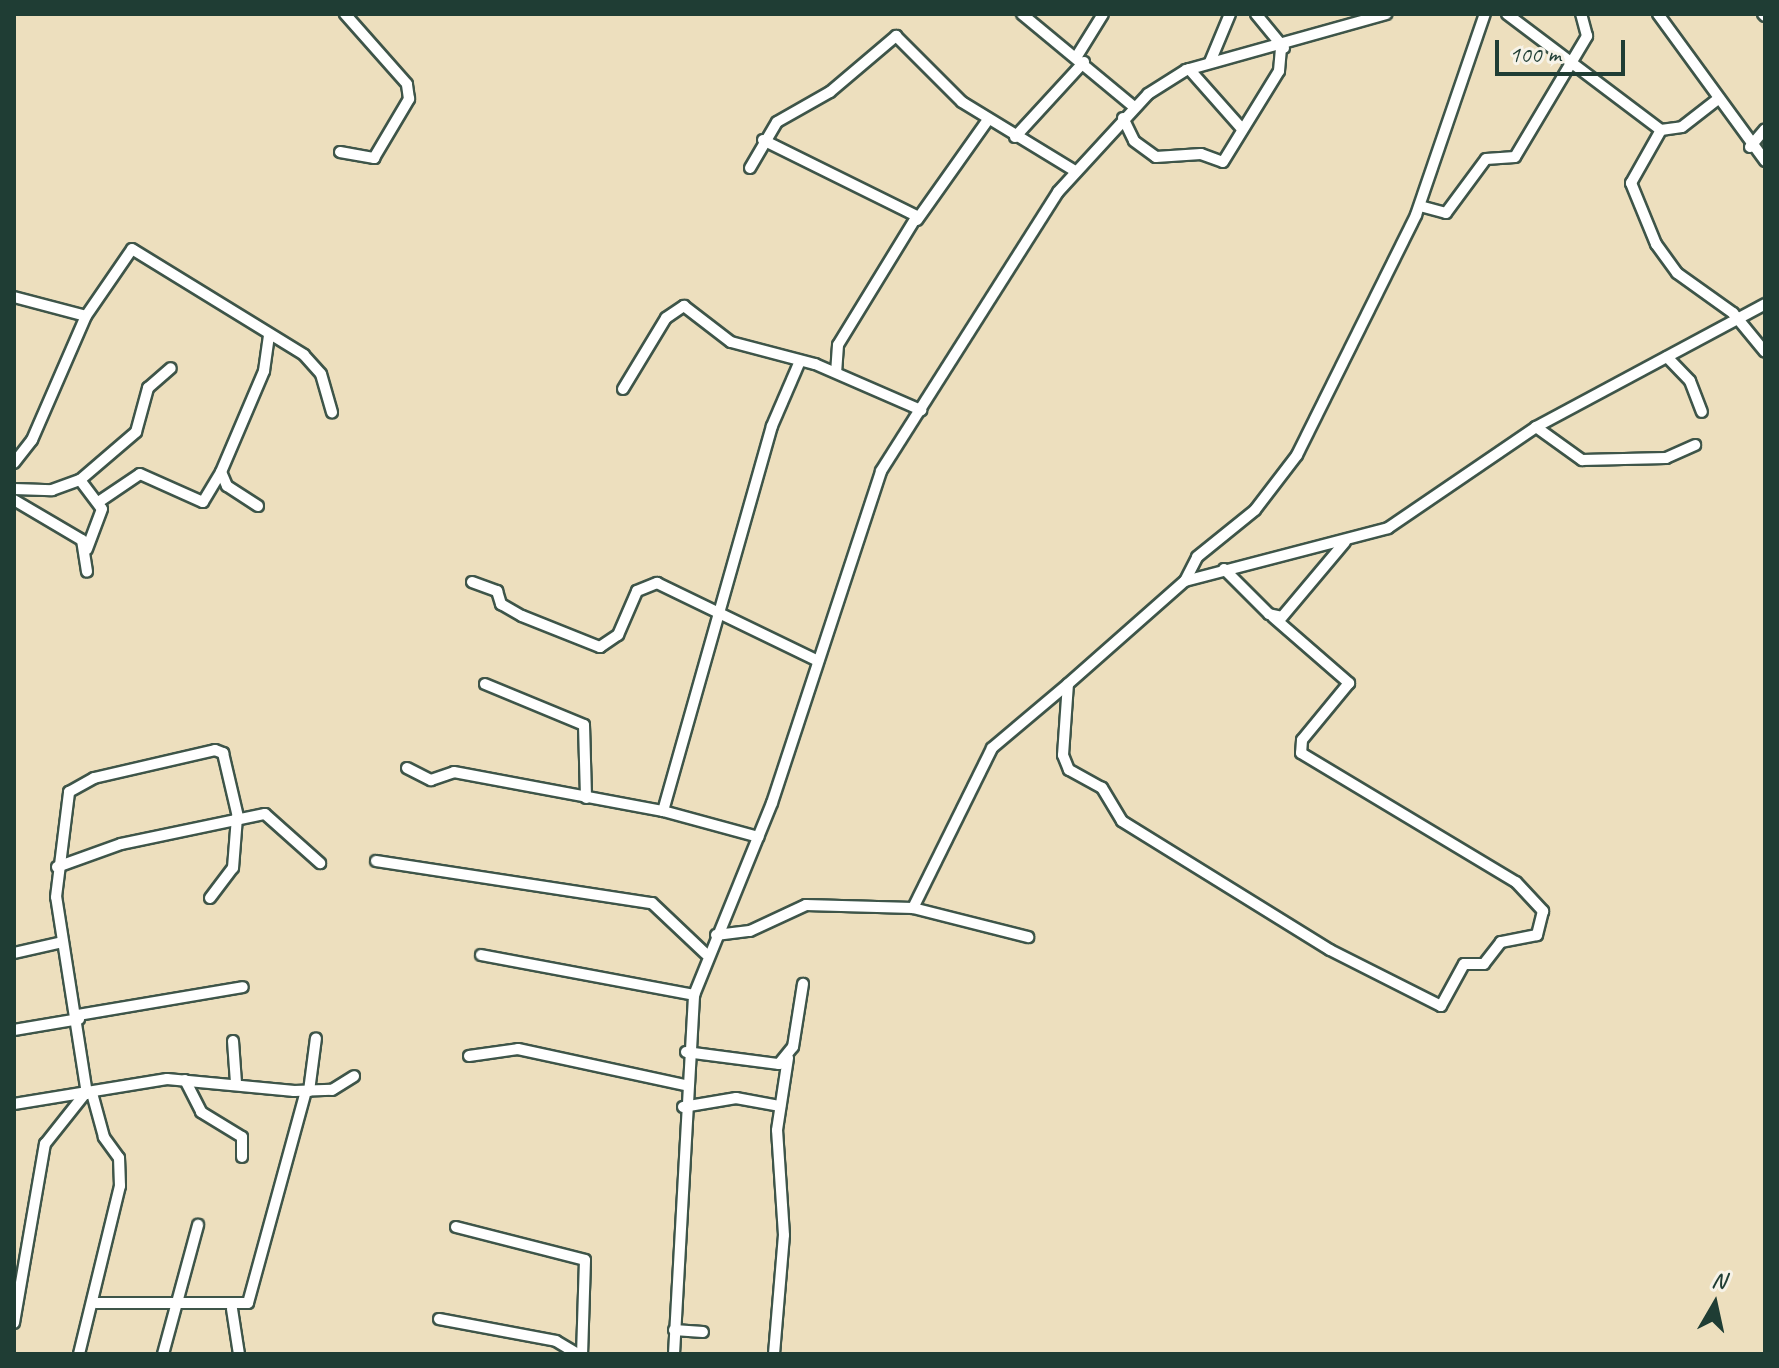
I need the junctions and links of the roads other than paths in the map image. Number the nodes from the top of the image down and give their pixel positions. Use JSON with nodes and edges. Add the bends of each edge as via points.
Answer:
{"nodes":[{"id":1,"x":345,"y":14,"type":"edge"},
{"id":2,"x":1022,"y":14,"type":"edge"},
{"id":3,"x":1103,"y":14,"type":"edge"},
{"id":4,"x":1230,"y":14,"type":"edge"},
{"id":5,"x":1256,"y":14,"type":"edge"},
{"id":6,"x":1386,"y":14,"type":"edge"},
{"id":7,"x":1485,"y":14,"type":"edge"},
{"id":8,"x":1507,"y":14,"type":"edge"},
{"id":9,"x":1581,"y":14,"type":"edge"},
{"id":10,"x":1658,"y":14,"type":"edge"},
{"id":11,"x":1283,"y":48,"type":"junction"},
{"id":12,"x":1569,"y":58,"type":"junction"},
{"id":13,"x":1081,"y":59,"type":"junction"},
{"id":14,"x":1210,"y":62,"type":"junction"},
{"id":15,"x":1189,"y":69,"type":"junction"},
{"id":16,"x":1718,"y":99,"type":"junction"},
{"id":17,"x":1134,"y":107,"type":"junction"},
{"id":18,"x":1123,"y":118,"type":"junction"},
{"id":19,"x":987,"y":121,"type":"junction"},
{"id":20,"x":1242,"y":129,"type":"junction"},
{"id":21,"x":1765,"y":129,"type":"edge"},
{"id":22,"x":1661,"y":130,"type":"junction"},
{"id":23,"x":1015,"y":137,"type":"junction"},
{"id":24,"x":763,"y":140,"type":"junction"},
{"id":25,"x":1750,"y":147,"type":"junction"},
{"id":26,"x":340,"y":152,"type":"dead end"},
{"id":27,"x":1765,"y":161,"type":"edge"},
{"id":28,"x":750,"y":168,"type":"dead end"},
{"id":29,"x":1075,"y":171,"type":"junction"},
{"id":30,"x":1420,"y":206,"type":"junction"},
{"id":31,"x":909,"y":208,"type":"junction"},
{"id":32,"x":927,"y":208,"type":"junction"},
{"id":33,"x":917,"y":220,"type":"junction"},
{"id":34,"x":14,"y":297,"type":"edge"},
{"id":35,"x":1765,"y":304,"type":"edge"},
{"id":36,"x":86,"y":316,"type":"junction"},
{"id":37,"x":1740,"y":320,"type":"junction"},
{"id":38,"x":269,"y":335,"type":"junction"},
{"id":39,"x":288,"y":346,"type":"junction"},
{"id":40,"x":1765,"y":352,"type":"edge"},
{"id":41,"x":269,"y":354,"type":"junction"},
{"id":42,"x":1667,"y":357,"type":"junction"},
{"id":43,"x":800,"y":361,"type":"junction"},
{"id":44,"x":171,"y":368,"type":"dead end"},
{"id":45,"x":836,"y":371,"type":"junction"},
{"id":46,"x":623,"y":389,"type":"dead end"},
{"id":47,"x":921,"y":410,"type":"junction"},
{"id":48,"x":332,"y":412,"type":"dead end"},
{"id":49,"x":1702,"y":412,"type":"dead end"},
{"id":50,"x":1536,"y":427,"type":"junction"},
{"id":51,"x":1695,"y":445,"type":"dead end"},
{"id":52,"x":14,"y":463,"type":"edge"},
{"id":53,"x":221,"y":472,"type":"junction"},
{"id":54,"x":80,"y":480,"type":"junction"},
{"id":55,"x":14,"y":489,"type":"edge"},
{"id":56,"x":14,"y":500,"type":"edge"},
{"id":57,"x":100,"y":501,"type":"junction"},
{"id":58,"x":258,"y":506,"type":"dead end"},
{"id":59,"x":1347,"y":541,"type":"junction"},
{"id":60,"x":87,"y":549,"type":"junction"},
{"id":61,"x":1224,"y":569,"type":"junction"},
{"id":62,"x":87,"y":572,"type":"dead end"},
{"id":63,"x":1185,"y":581,"type":"junction"},
{"id":64,"x":472,"y":582,"type":"dead end"},
{"id":65,"x":720,"y":615,"type":"junction"},
{"id":66,"x":1273,"y":617,"type":"junction"},
{"id":67,"x":818,"y":661,"type":"junction"},
{"id":68,"x":485,"y":684,"type":"dead end"},
{"id":69,"x":1068,"y":684,"type":"junction"},
{"id":70,"x":407,"y":768,"type":"dead end"},
{"id":71,"x":586,"y":798,"type":"junction"},
{"id":72,"x":663,"y":811,"type":"junction"},
{"id":73,"x":237,"y":817,"type":"junction"},
{"id":74,"x":759,"y":837,"type":"junction"},
{"id":75,"x":376,"y":861,"type":"dead end"},
{"id":76,"x":320,"y":863,"type":"dead end"},
{"id":77,"x":57,"y":867,"type":"junction"},
{"id":78,"x":210,"y":898,"type":"dead end"},
{"id":79,"x":913,"y":908,"type":"junction"},
{"id":80,"x":716,"y":935,"type":"junction"},
{"id":81,"x":1028,"y":937,"type":"dead end"},
{"id":82,"x":63,"y":942,"type":"junction"},
{"id":83,"x":14,"y":953,"type":"edge"},
{"id":84,"x":706,"y":954,"type":"junction"},
{"id":85,"x":481,"y":955,"type":"dead end"},
{"id":86,"x":803,"y":984,"type":"dead end"},
{"id":87,"x":243,"y":987,"type":"dead end"},
{"id":88,"x":694,"y":995,"type":"junction"},
{"id":89,"x":79,"y":1017,"type":"junction"},
{"id":90,"x":14,"y":1030,"type":"edge"},
{"id":91,"x":316,"y":1038,"type":"dead end"},
{"id":92,"x":233,"y":1041,"type":"dead end"},
{"id":93,"x":686,"y":1052,"type":"junction"},
{"id":94,"x":469,"y":1056,"type":"dead end"},
{"id":95,"x":788,"y":1058,"type":"junction"},
{"id":96,"x":354,"y":1076,"type":"dead end"},
{"id":97,"x":185,"y":1080,"type":"junction"},
{"id":98,"x":236,"y":1083,"type":"junction"},
{"id":99,"x":684,"y":1085,"type":"junction"},
{"id":100,"x":308,"y":1091,"type":"junction"},
{"id":101,"x":88,"y":1094,"type":"junction"},
{"id":102,"x":14,"y":1104,"type":"edge"},
{"id":103,"x":780,"y":1106,"type":"junction"},
{"id":104,"x":683,"y":1107,"type":"junction"},
{"id":105,"x":242,"y":1157,"type":"dead end"},
{"id":106,"x":198,"y":1225,"type":"dead end"},
{"id":107,"x":456,"y":1227,"type":"dead end"},
{"id":108,"x":96,"y":1303,"type":"junction"},
{"id":109,"x":176,"y":1304,"type":"junction"},
{"id":110,"x":232,"y":1309,"type":"junction"},
{"id":111,"x":439,"y":1319,"type":"dead end"},
{"id":112,"x":14,"y":1323,"type":"edge"},
{"id":113,"x":674,"y":1330,"type":"junction"},
{"id":114,"x":703,"y":1332,"type":"dead end"},
{"id":115,"x":79,"y":1354,"type":"edge"},
{"id":116,"x":163,"y":1354,"type":"edge"},
{"id":117,"x":239,"y":1354,"type":"edge"},
{"id":118,"x":580,"y":1354,"type":"edge"},
{"id":119,"x":674,"y":1354,"type":"edge"},
{"id":120,"x":774,"y":1354,"type":"edge"}],
"edges":[{"from":1,"to":26,"type":"street","via":[[407,84],[409,99],[374,158]]},
{"from":2,"to":13,"type":"street"},
{"from":3,"to":13,"type":"street"},
{"from":4,"to":14,"type":"street"},
{"from":5,"to":11,"type":"street"},
{"from":6,"to":11,"type":"street"},
{"from":7,"to":30,"type":"street"},
{"from":8,"to":12,"type":"street"},
{"from":9,"to":12,"type":"street","via":[[1589,31]]},
{"from":10,"to":16,"type":"street"},
{"from":11,"to":14,"type":"street"},
{"from":11,"to":20,"type":"street","via":[[1279,71]]},
{"from":12,"to":22,"type":"street"},
{"from":12,"to":30,"type":"street","via":[[1512,160],[1486,159],[1446,213]]},
{"from":13,"to":17,"type":"street"},
{"from":13,"to":23,"type":"street"},
{"from":14,"to":15,"type":"street"},
{"from":15,"to":17,"type":"street"},
{"from":15,"to":20,"type":"street"},
{"from":16,"to":22,"type":"street","via":[[1682,127]]},
{"from":16,"to":25,"type":"street"},
{"from":17,"to":18,"type":"street"},
{"from":18,"to":20,"type":"street","via":[[1139,146],[1174,160],[1201,154],[1223,162]]},
{"from":18,"to":29,"type":"street"},
{"from":19,"to":23,"type":"street"},
{"from":19,"to":24,"type":"street","via":[[892,36]]},
{"from":19,"to":32,"type":"street"},
{"from":21,"to":25,"type":"street"},
{"from":22,"to":37,"type":"street","via":[[1663,138],[1633,170],[1634,192],[1677,273]]},
{"from":23,"to":29,"type":"street"},
{"from":24,"to":28,"type":"street"},
{"from":24,"to":31,"type":"street"},
{"from":25,"to":27,"type":"street"},
{"from":29,"to":47,"type":"street"},
{"from":30,"to":63,"type":"street","via":[[1289,468],[1255,510],[1197,557]]},
{"from":31,"to":32,"type":"street"},
{"from":31,"to":33,"type":"street"},
{"from":32,"to":33,"type":"street"},
{"from":33,"to":45,"type":"street","via":[[838,345]]},
{"from":34,"to":36,"type":"street"},
{"from":35,"to":37,"type":"street"},
{"from":36,"to":38,"type":"street","via":[[132,249]]},
{"from":36,"to":52,"type":"street","via":[[32,440]]},
{"from":37,"to":40,"type":"street"},
{"from":37,"to":42,"type":"street"},
{"from":38,"to":39,"type":"street"},
{"from":38,"to":41,"type":"street"},
{"from":39,"to":41,"type":"street"},
{"from":39,"to":48,"type":"street","via":[[321,374]]},
{"from":41,"to":53,"type":"street"},
{"from":42,"to":49,"type":"street","via":[[1690,381]]},
{"from":42,"to":50,"type":"street"},
{"from":43,"to":45,"type":"street"},
{"from":43,"to":46,"type":"street","via":[[731,342],[684,306],[666,318]]},
{"from":43,"to":65,"type":"street","via":[[775,419]]},
{"from":44,"to":54,"type":"street","via":[[148,388],[136,432]]},
{"from":45,"to":47,"type":"street"},
{"from":47,"to":67,"type":"street","via":[[876,482]]},
{"from":50,"to":51,"type":"street","via":[[1582,460],[1666,458]]},
{"from":50,"to":59,"type":"street","via":[[1442,496]]},
{"from":53,"to":57,"type":"street","via":[[203,502],[135,474]]},
{"from":53,"to":58,"type":"street","via":[[227,486]]},
{"from":54,"to":55,"type":"street","via":[[52,490]]},
{"from":54,"to":57,"type":"street"},
{"from":56,"to":60,"type":"street"},
{"from":57,"to":60,"type":"street"},
{"from":59,"to":61,"type":"street"},
{"from":59,"to":66,"type":"street","via":[[1285,615]]},
{"from":60,"to":62,"type":"street"},
{"from":61,"to":63,"type":"street"},
{"from":61,"to":66,"type":"street"},
{"from":63,"to":69,"type":"street"},
{"from":64,"to":65,"type":"street","via":[[497,591],[501,604],[522,616],[600,647],[610,645],[637,591],[652,583]]},
{"from":65,"to":67,"type":"street"},
{"from":65,"to":72,"type":"street"},
{"from":66,"to":69,"type":"street","via":[[1349,683],[1302,740],[1301,753],[1516,882],[1543,911],[1537,935],[1501,942],[1486,963],[1464,964],[1441,1006],[1330,950],[1122,821],[1102,788],[1065,766]]},
{"from":67,"to":74,"type":"street"},
{"from":68,"to":71,"type":"street","via":[[584,725]]},
{"from":69,"to":79,"type":"street","via":[[992,748]]},
{"from":70,"to":71,"type":"street","via":[[431,780],[454,772]]},
{"from":71,"to":72,"type":"street"},
{"from":72,"to":74,"type":"street"},
{"from":73,"to":76,"type":"street","via":[[273,818]]},
{"from":73,"to":77,"type":"street"},
{"from":73,"to":77,"type":"street","via":[[220,751],[94,778],[64,801]]},
{"from":73,"to":78,"type":"street","via":[[233,868]]},
{"from":74,"to":80,"type":"street"},
{"from":75,"to":84,"type":"street","via":[[652,903]]},
{"from":77,"to":82,"type":"street"},
{"from":79,"to":80,"type":"street","via":[[806,905],[758,929]]},
{"from":79,"to":81,"type":"street"},
{"from":80,"to":84,"type":"street"},
{"from":82,"to":83,"type":"street"},
{"from":82,"to":89,"type":"street"},
{"from":84,"to":88,"type":"street"},
{"from":85,"to":88,"type":"street"},
{"from":86,"to":95,"type":"street"},
{"from":87,"to":89,"type":"street"},
{"from":88,"to":93,"type":"street"},
{"from":89,"to":90,"type":"street"},
{"from":89,"to":101,"type":"street"},
{"from":91,"to":100,"type":"street"},
{"from":92,"to":98,"type":"street"},
{"from":93,"to":95,"type":"street","via":[[768,1065]]},
{"from":93,"to":99,"type":"street"},
{"from":94,"to":99,"type":"street","via":[[518,1049]]},
{"from":95,"to":103,"type":"street"},
{"from":96,"to":100,"type":"street","via":[[332,1090]]},
{"from":97,"to":98,"type":"street"},
{"from":97,"to":101,"type":"street"},
{"from":97,"to":105,"type":"street","via":[[201,1112],[242,1137]]},
{"from":98,"to":100,"type":"street"},
{"from":99,"to":104,"type":"street"},
{"from":100,"to":110,"type":"street","via":[[251,1299]]},
{"from":101,"to":102,"type":"street"},
{"from":101,"to":108,"type":"street","via":[[120,1165]]},
{"from":101,"to":112,"type":"street","via":[[45,1144]]},
{"from":103,"to":104,"type":"street","via":[[736,1098]]},
{"from":103,"to":120,"type":"street","via":[[777,1189],[784,1235]]},
{"from":104,"to":113,"type":"street"},
{"from":106,"to":109,"type":"street"},
{"from":107,"to":118,"type":"street","via":[[585,1260]]},
{"from":108,"to":109,"type":"street"},
{"from":108,"to":115,"type":"street"},
{"from":109,"to":110,"type":"street"},
{"from":109,"to":116,"type":"street"},
{"from":110,"to":117,"type":"street"},
{"from":111,"to":118,"type":"street","via":[[556,1341]]},
{"from":113,"to":114,"type":"street"},
{"from":113,"to":119,"type":"street"}]}
